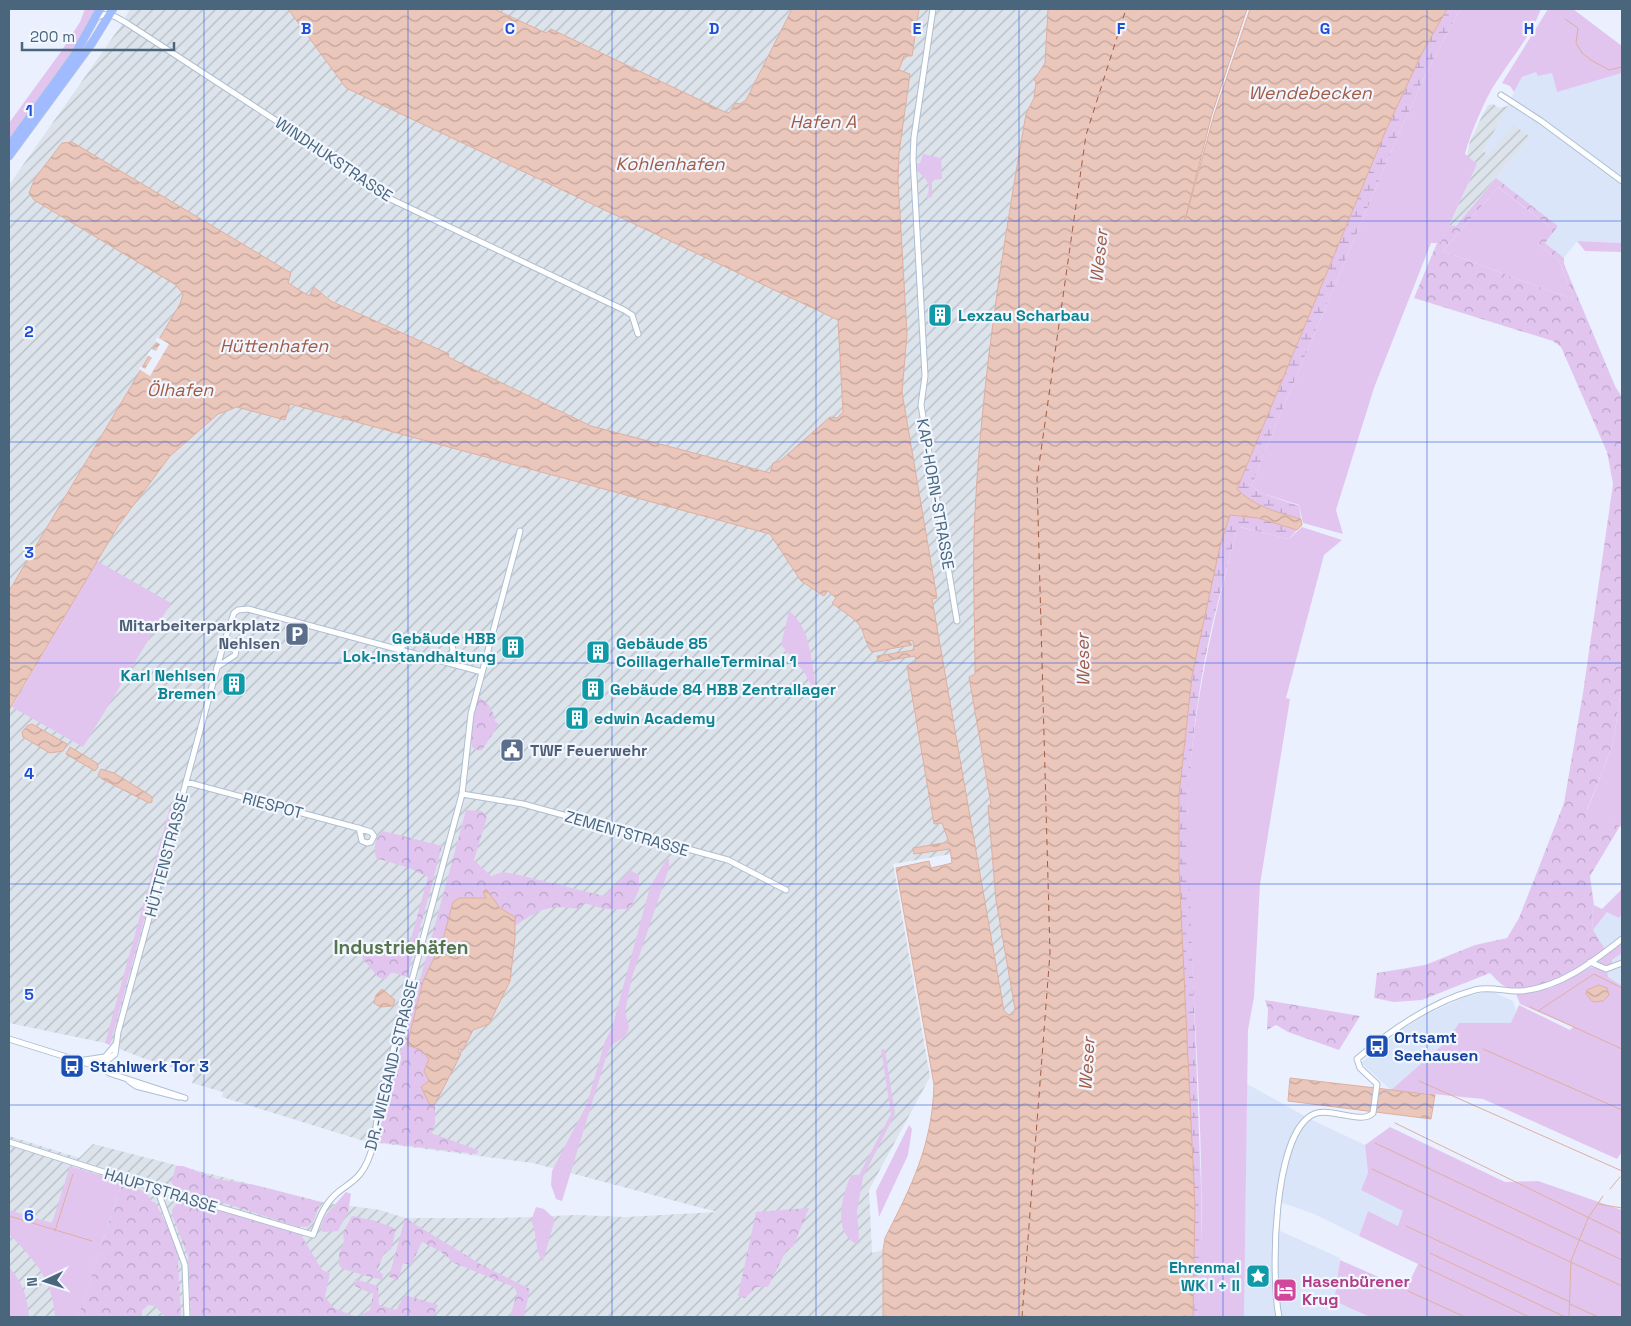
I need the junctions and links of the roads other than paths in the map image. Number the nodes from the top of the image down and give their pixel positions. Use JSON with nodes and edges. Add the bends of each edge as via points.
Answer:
{"nodes":[{"id":1,"x":100,"y":9,"type":"edge"},
{"id":2,"x":933,"y":9,"type":"edge"},
{"id":3,"x":110,"y":10,"type":"edge"},
{"id":4,"x":95,"y":19,"type":"junction"},
{"id":5,"x":1501,"y":95,"type":"dead end"},
{"id":6,"x":9,"y":146,"type":"edge"},
{"id":7,"x":9,"y":156,"type":"edge"},
{"id":8,"x":1622,"y":181,"type":"edge"},
{"id":9,"x":638,"y":334,"type":"dead end"},
{"id":10,"x":520,"y":531,"type":"dead end"},
{"id":11,"x":957,"y":621,"type":"dead end"},
{"id":12,"x":223,"y":646,"type":"junction"},
{"id":13,"x":396,"y":649,"type":"junction"},
{"id":14,"x":449,"y":664,"type":"junction"},
{"id":15,"x":217,"y":667,"type":"junction"},
{"id":16,"x":482,"y":672,"type":"junction"},
{"id":17,"x":186,"y":782,"type":"junction"},
{"id":18,"x":462,"y":794,"type":"junction"},
{"id":19,"x":359,"y":828,"type":"dead end"},
{"id":20,"x":786,"y":890,"type":"dead end"},
{"id":21,"x":1622,"y":939,"type":"edge"},
{"id":22,"x":1590,"y":962,"type":"junction"},
{"id":23,"x":1622,"y":963,"type":"edge"},
{"id":24,"x":9,"y":1039,"type":"edge"},
{"id":25,"x":103,"y":1062,"type":"junction"},
{"id":26,"x":185,"y":1098,"type":"dead end"},
{"id":27,"x":9,"y":1142,"type":"edge"},
{"id":28,"x":157,"y":1190,"type":"junction"},
{"id":29,"x":313,"y":1235,"type":"joint"},
{"id":30,"x":186,"y":1317,"type":"edge"},
{"id":31,"x":1279,"y":1317,"type":"edge"}],
"edges":[{"from":1,"to":4,"type":"main road"},
{"from":2,"to":11,"type":"street","name":"KAP-HORN-STRASSE","via":[[912,159],[925,376],[921,405]]},
{"from":3,"to":4,"type":"street"},
{"from":3,"to":7,"type":"main road","via":[[77,63]]},
{"from":3,"to":9,"type":"street","name":"WINDHUKSTRASSE","via":[[380,194],[624,310],[632,315]]},
{"from":4,"to":6,"type":"main road","via":[[74,56]]},
{"from":5,"to":8,"type":"street"},
{"from":10,"to":16,"type":"street","name":"DR.-WIEGAND-STRASSE"},
{"from":12,"to":13,"type":"street","name":"HÜTTENSTRASSE","via":[[234,613],[248,609]]},
{"from":12,"to":15,"type":"street","name":"HÜTTENSTRASSE"},
{"from":12,"to":15,"type":"street","via":[[236,650],[235,655]]},
{"from":13,"to":14,"type":"street","name":"HÜTTENSTRASSE"},
{"from":13,"to":14,"type":"street","via":[[423,635],[449,642],[453,650]]},
{"from":14,"to":16,"type":"street","name":"HÜTTENSTRASSE"},
{"from":15,"to":17,"type":"street","name":"HÜTTENSTRASSE"},
{"from":16,"to":18,"type":"street","name":"DR.-WIEGAND-STRASSE","via":[[471,714]]},
{"from":17,"to":19,"type":"street","name":"RIESPOT"},
{"from":17,"to":25,"type":"street","name":"HÜTTENSTRASSE","via":[[117,1043]]},
{"from":18,"to":20,"type":"street","name":"ZEMENTSTRASSE","via":[[523,804],[728,860]]},
{"from":18,"to":29,"type":"street","name":"DR.-WIEGAND-STRASSE","via":[[379,1103],[370,1155],[361,1173],[333,1196],[323,1210]]},
{"from":21,"to":22,"type":"street"},
{"from":22,"to":23,"type":"street","via":[[1606,969]]},
{"from":22,"to":31,"type":"street","via":[[1541,988],[1510,992],[1478,989],[1443,1002],[1383,1037],[1357,1059],[1360,1068],[1377,1084],[1373,1113],[1364,1118],[1332,1112],[1313,1114],[1288,1150],[1280,1190],[1274,1269]]},
{"from":24,"to":25,"type":"street","via":[[84,1064]]},
{"from":25,"to":26,"type":"street","via":[[116,1075],[136,1086]]},
{"from":27,"to":28,"type":"street","name":"HAUPTSTRASSE"},
{"from":28,"to":29,"type":"street","name":"HAUPTSTRASSE"},
{"from":28,"to":30,"type":"street","via":[[184,1258]]}]}
